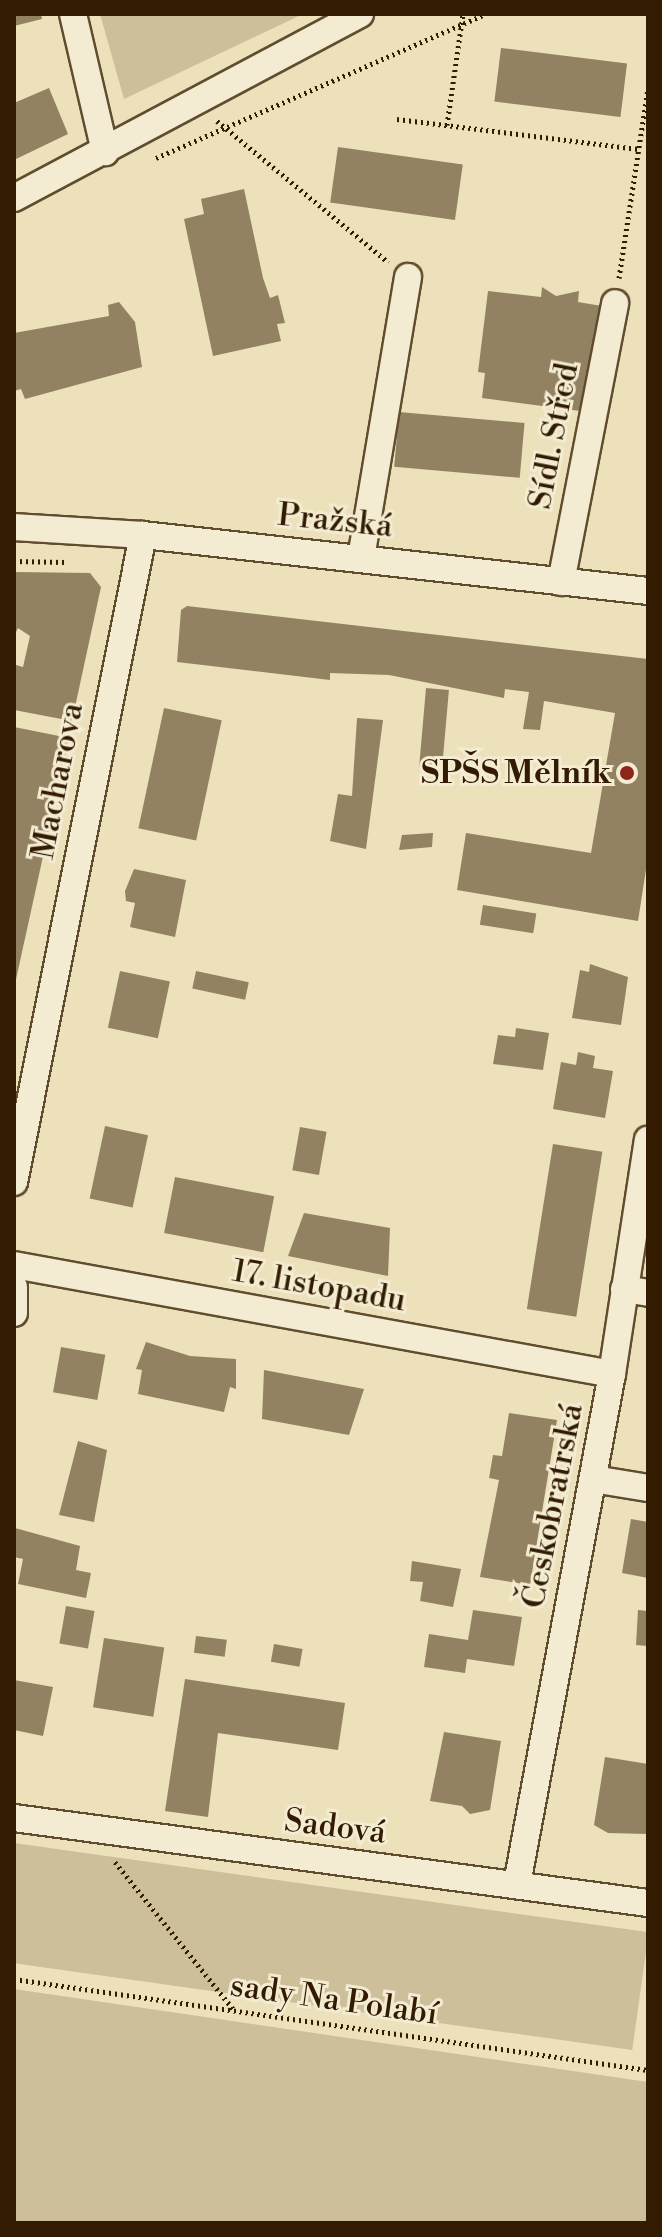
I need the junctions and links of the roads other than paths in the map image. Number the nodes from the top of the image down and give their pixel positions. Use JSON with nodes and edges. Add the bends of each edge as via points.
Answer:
{"nodes":[{"id":1,"x":73,"y":14,"type":"edge"},
{"id":2,"x":353,"y":15,"type":"edge"},
{"id":3,"x":105,"y":152,"type":"junction"},
{"id":4,"x":14,"y":198,"type":"edge"},
{"id":5,"x":408,"y":277,"type":"road end"},
{"id":6,"x":615,"y":303,"type":"road end"},
{"id":7,"x":14,"y":527,"type":"edge"},
{"id":8,"x":143,"y":535,"type":"junction"},
{"id":9,"x":361,"y":558,"type":"junction"},
{"id":10,"x":561,"y":582,"type":"junction"},
{"id":11,"x":648,"y":591,"type":"edge"},
{"id":12,"x":648,"y":1140,"type":"edge"},
{"id":13,"x":14,"y":1182,"type":"edge"},
{"id":14,"x":14,"y":1265,"type":"edge"},
{"id":15,"x":14,"y":1287,"type":"edge"},
{"id":16,"x":636,"y":1291,"type":"edge"},
{"id":17,"x":14,"y":1313,"type":"edge"},
{"id":18,"x":612,"y":1374,"type":"junction"},
{"id":19,"x":593,"y":1479,"type":"junction"},
{"id":20,"x":648,"y":1488,"type":"edge"},
{"id":21,"x":14,"y":1818,"type":"edge"},
{"id":22,"x":517,"y":1884,"type":"junction"},
{"id":23,"x":648,"y":1903,"type":"edge"}],
"edges":[{"from":1,"to":3,"type":"street"},
{"from":2,"to":3,"type":"street"},
{"from":3,"to":4,"type":"street"},
{"from":5,"to":9,"type":"street"},
{"from":6,"to":10,"type":"street","name":"Sídl. Střed"},
{"from":7,"to":8,"type":"street","name":"Pražská"},
{"from":8,"to":9,"type":"street","name":"Pražská"},
{"from":8,"to":13,"type":"street","name":"Macharova"},
{"from":9,"to":10,"type":"street","name":"Pražská"},
{"from":10,"to":11,"type":"street","name":"Pražská"},
{"from":12,"to":16,"type":"street","name":"Českobratrská"},
{"from":14,"to":18,"type":"street","name":"17. listopadu"},
{"from":15,"to":17,"type":"street"},
{"from":16,"to":18,"type":"street","name":"Českobratrská"},
{"from":18,"to":19,"type":"street","name":"Českobratrská"},
{"from":19,"to":20,"type":"street"},
{"from":19,"to":22,"type":"street","name":"Českobratrská"},
{"from":21,"to":22,"type":"street","name":"Sadová"},
{"from":22,"to":23,"type":"street","name":"Sadová"}]}
